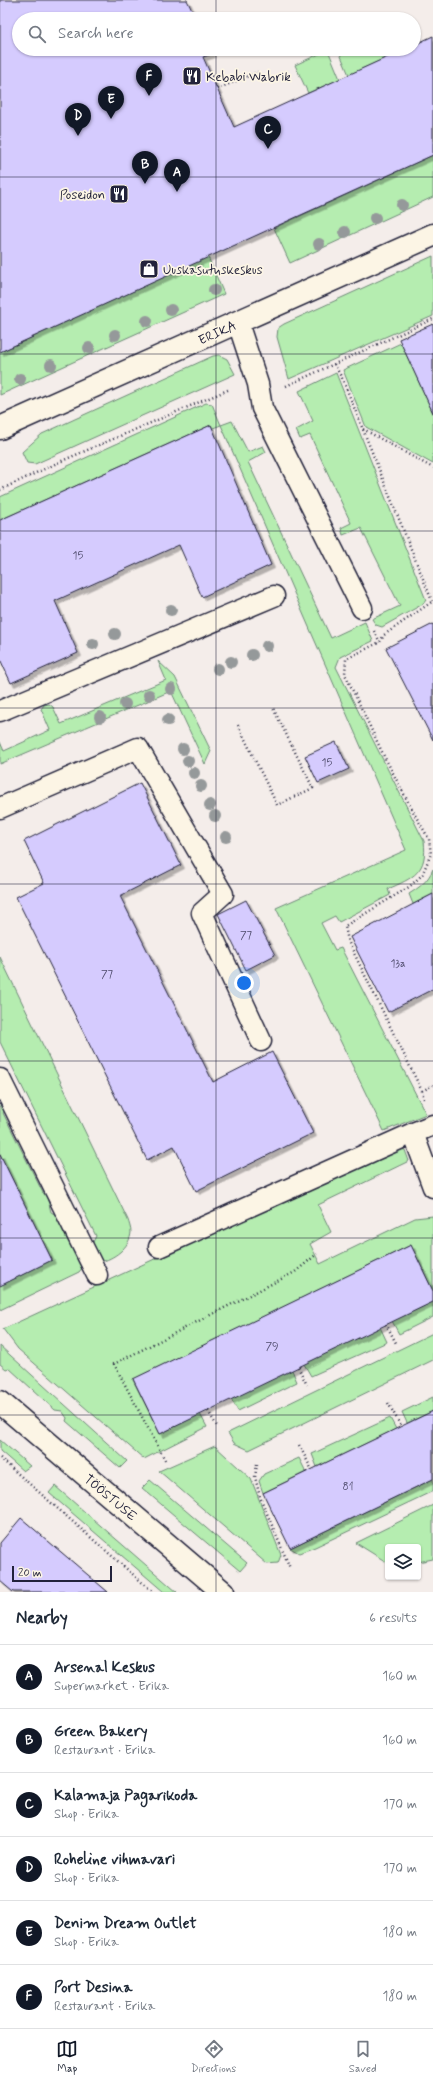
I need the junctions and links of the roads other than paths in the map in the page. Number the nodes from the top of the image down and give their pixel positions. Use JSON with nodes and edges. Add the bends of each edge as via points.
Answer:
{"nodes":[{"id":1,"x":433,"y":235,"type":"edge"},
{"id":2,"x":238,"y":323,"type":"junction"},
{"id":3,"x":0,"y":428,"type":"edge"},
{"id":4,"x":274,"y":596,"type":"dead end"},
{"id":5,"x":362,"y":608,"type":"dead end"},
{"id":6,"x":0,"y":711,"type":"edge"},
{"id":7,"x":0,"y":808,"type":"edge"},
{"id":8,"x":261,"y":1041,"type":"dead end"},
{"id":9,"x":0,"y":1079,"type":"edge"},
{"id":10,"x":432,"y":1125,"type":"edge"},
{"id":11,"x":413,"y":1133,"type":"junction"},
{"id":12,"x":433,"y":1187,"type":"edge"},
{"id":13,"x":159,"y":1247,"type":"dead end"},
{"id":14,"x":96,"y":1275,"type":"dead end"},
{"id":15,"x":0,"y":1402,"type":"edge"},
{"id":16,"x":223,"y":1592,"type":"edge"}],
"edges":[{"from":1,"to":2,"type":"street","name":"ERIKA"},
{"from":2,"to":3,"type":"street","name":"ERIKA"},
{"from":2,"to":5,"type":"lane","via":[[258,384],[262,408]]},
{"from":4,"to":6,"type":"lane"},
{"from":7,"to":8,"type":"lane","via":[[138,748],[223,894],[202,912]]},
{"from":9,"to":14,"type":"lane"},
{"from":10,"to":11,"type":"lane"},
{"from":11,"to":12,"type":"lane"},
{"from":11,"to":13,"type":"lane"},
{"from":15,"to":16,"type":"street","name":"TÖÖSTUSE"}]}
